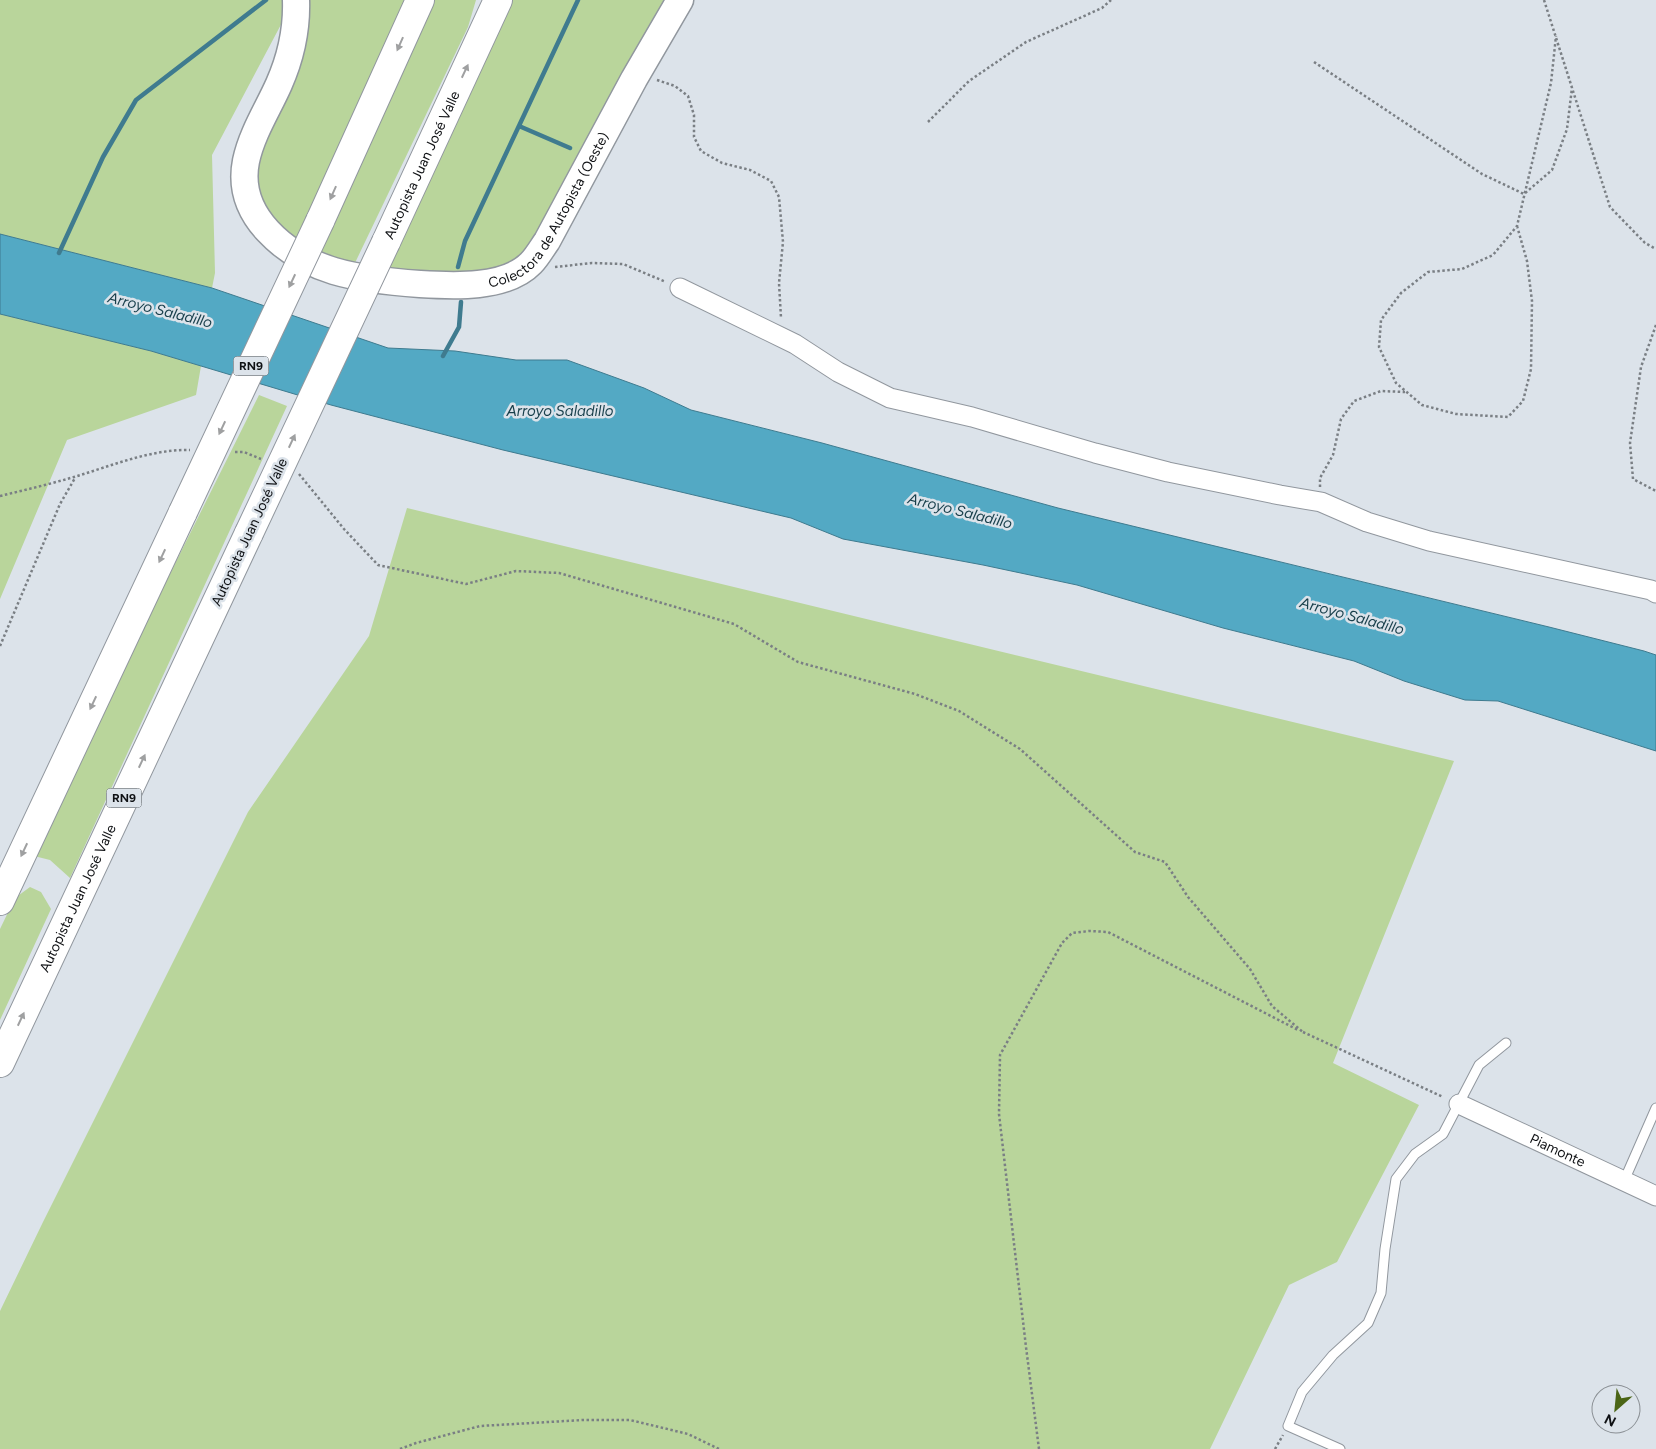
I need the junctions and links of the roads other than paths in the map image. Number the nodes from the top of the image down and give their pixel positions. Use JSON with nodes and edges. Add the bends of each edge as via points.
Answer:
{"nodes":[{"id":1,"x":296,"y":0,"type":"edge"},
{"id":2,"x":420,"y":0,"type":"edge"},
{"id":3,"x":498,"y":0,"type":"edge"},
{"id":4,"x":680,"y":0,"type":"edge"},
{"id":5,"x":680,"y":288,"type":"road end"},
{"id":6,"x":1656,"y":593,"type":"edge"},
{"id":7,"x":0,"y":901,"type":"edge"},
{"id":8,"x":1506,"y":1043,"type":"dead end"},
{"id":9,"x":0,"y":1063,"type":"edge"},
{"id":10,"x":1459,"y":1104,"type":"junction"},
{"id":11,"x":1656,"y":1108,"type":"edge"},
{"id":12,"x":1624,"y":1181,"type":"junction"},
{"id":13,"x":1656,"y":1196,"type":"edge"},
{"id":14,"x":1340,"y":1449,"type":"edge"}],
"edges":[{"from":1,"to":4,"type":"main road","name":"Colectora de Autopista (Oeste)","via":[[291,53],[246,161],[245,192],[256,216],[288,249],[336,272],[390,282],[439,285],[487,283],[512,276],[531,263],[547,241]]},
{"from":2,"to":7,"type":"highway","number":"RN9","one_way":true,"bridge":true,"via":[[320,221]]},
{"from":9,"to":3,"type":"highway","name":"Autopista Juan José Valle","number":"RN9","one_way":true,"bridge":true},
{"from":5,"to":6,"type":"street","via":[[795,344],[838,372],[890,398],[972,417],[1168,472],[1321,502],[1367,522],[1429,541]]},
{"from":8,"to":10,"type":"lane","via":[[1479,1065]]},
{"from":10,"to":12,"type":"street","name":"Piamonte"},
{"from":10,"to":14,"type":"lane","via":[[1444,1134],[1415,1154],[1396,1179],[1381,1293],[1368,1323],[1333,1355],[1302,1392],[1288,1426]]},
{"from":11,"to":12,"type":"lane"},
{"from":12,"to":13,"type":"street","name":"Piamonte"}]}
